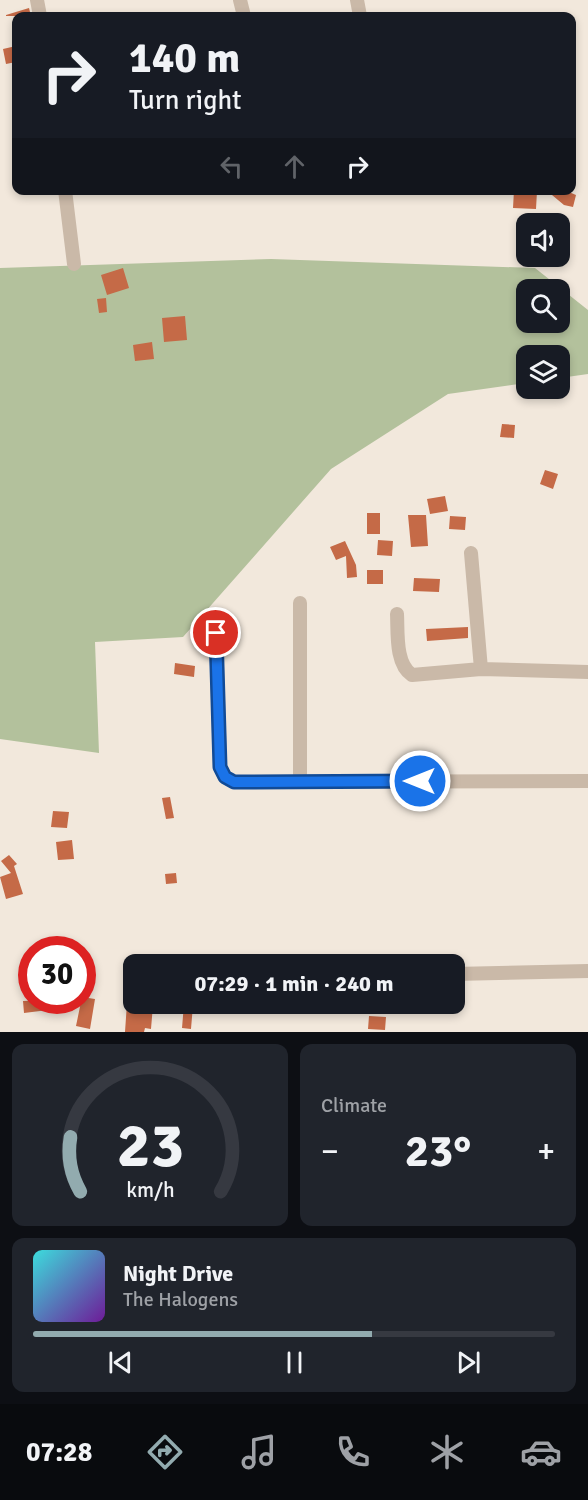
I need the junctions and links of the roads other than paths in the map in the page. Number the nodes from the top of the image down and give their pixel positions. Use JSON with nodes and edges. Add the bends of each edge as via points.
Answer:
{"nodes":[{"id":1,"x":66,"y":195,"type":"edge"},
{"id":2,"x":74,"y":264,"type":"dead end"},
{"id":3,"x":471,"y":553,"type":"dead end"},
{"id":4,"x":300,"y":603,"type":"dead end"},
{"id":5,"x":397,"y":614,"type":"dead end"},
{"id":6,"x":216,"y":633,"type":"dead end"},
{"id":7,"x":481,"y":669,"type":"junction"},
{"id":8,"x":588,"y":672,"type":"edge"},
{"id":9,"x":300,"y":781,"type":"junction"},
{"id":10,"x":588,"y":781,"type":"edge"},
{"id":11,"x":588,"y":970,"type":"edge"},
{"id":12,"x":465,"y":974,"type":"edge"}],
"edges":[{"from":1,"to":2,"type":"street"},
{"from":3,"to":7,"type":"street"},
{"from":4,"to":9,"type":"street"},
{"from":5,"to":7,"type":"street","via":[[400,659],[412,675]]},
{"from":6,"to":9,"type":"street","via":[[220,767],[225,777],[234,782]]},
{"from":7,"to":8,"type":"street"},
{"from":9,"to":10,"type":"street"},
{"from":11,"to":12,"type":"street"}]}
